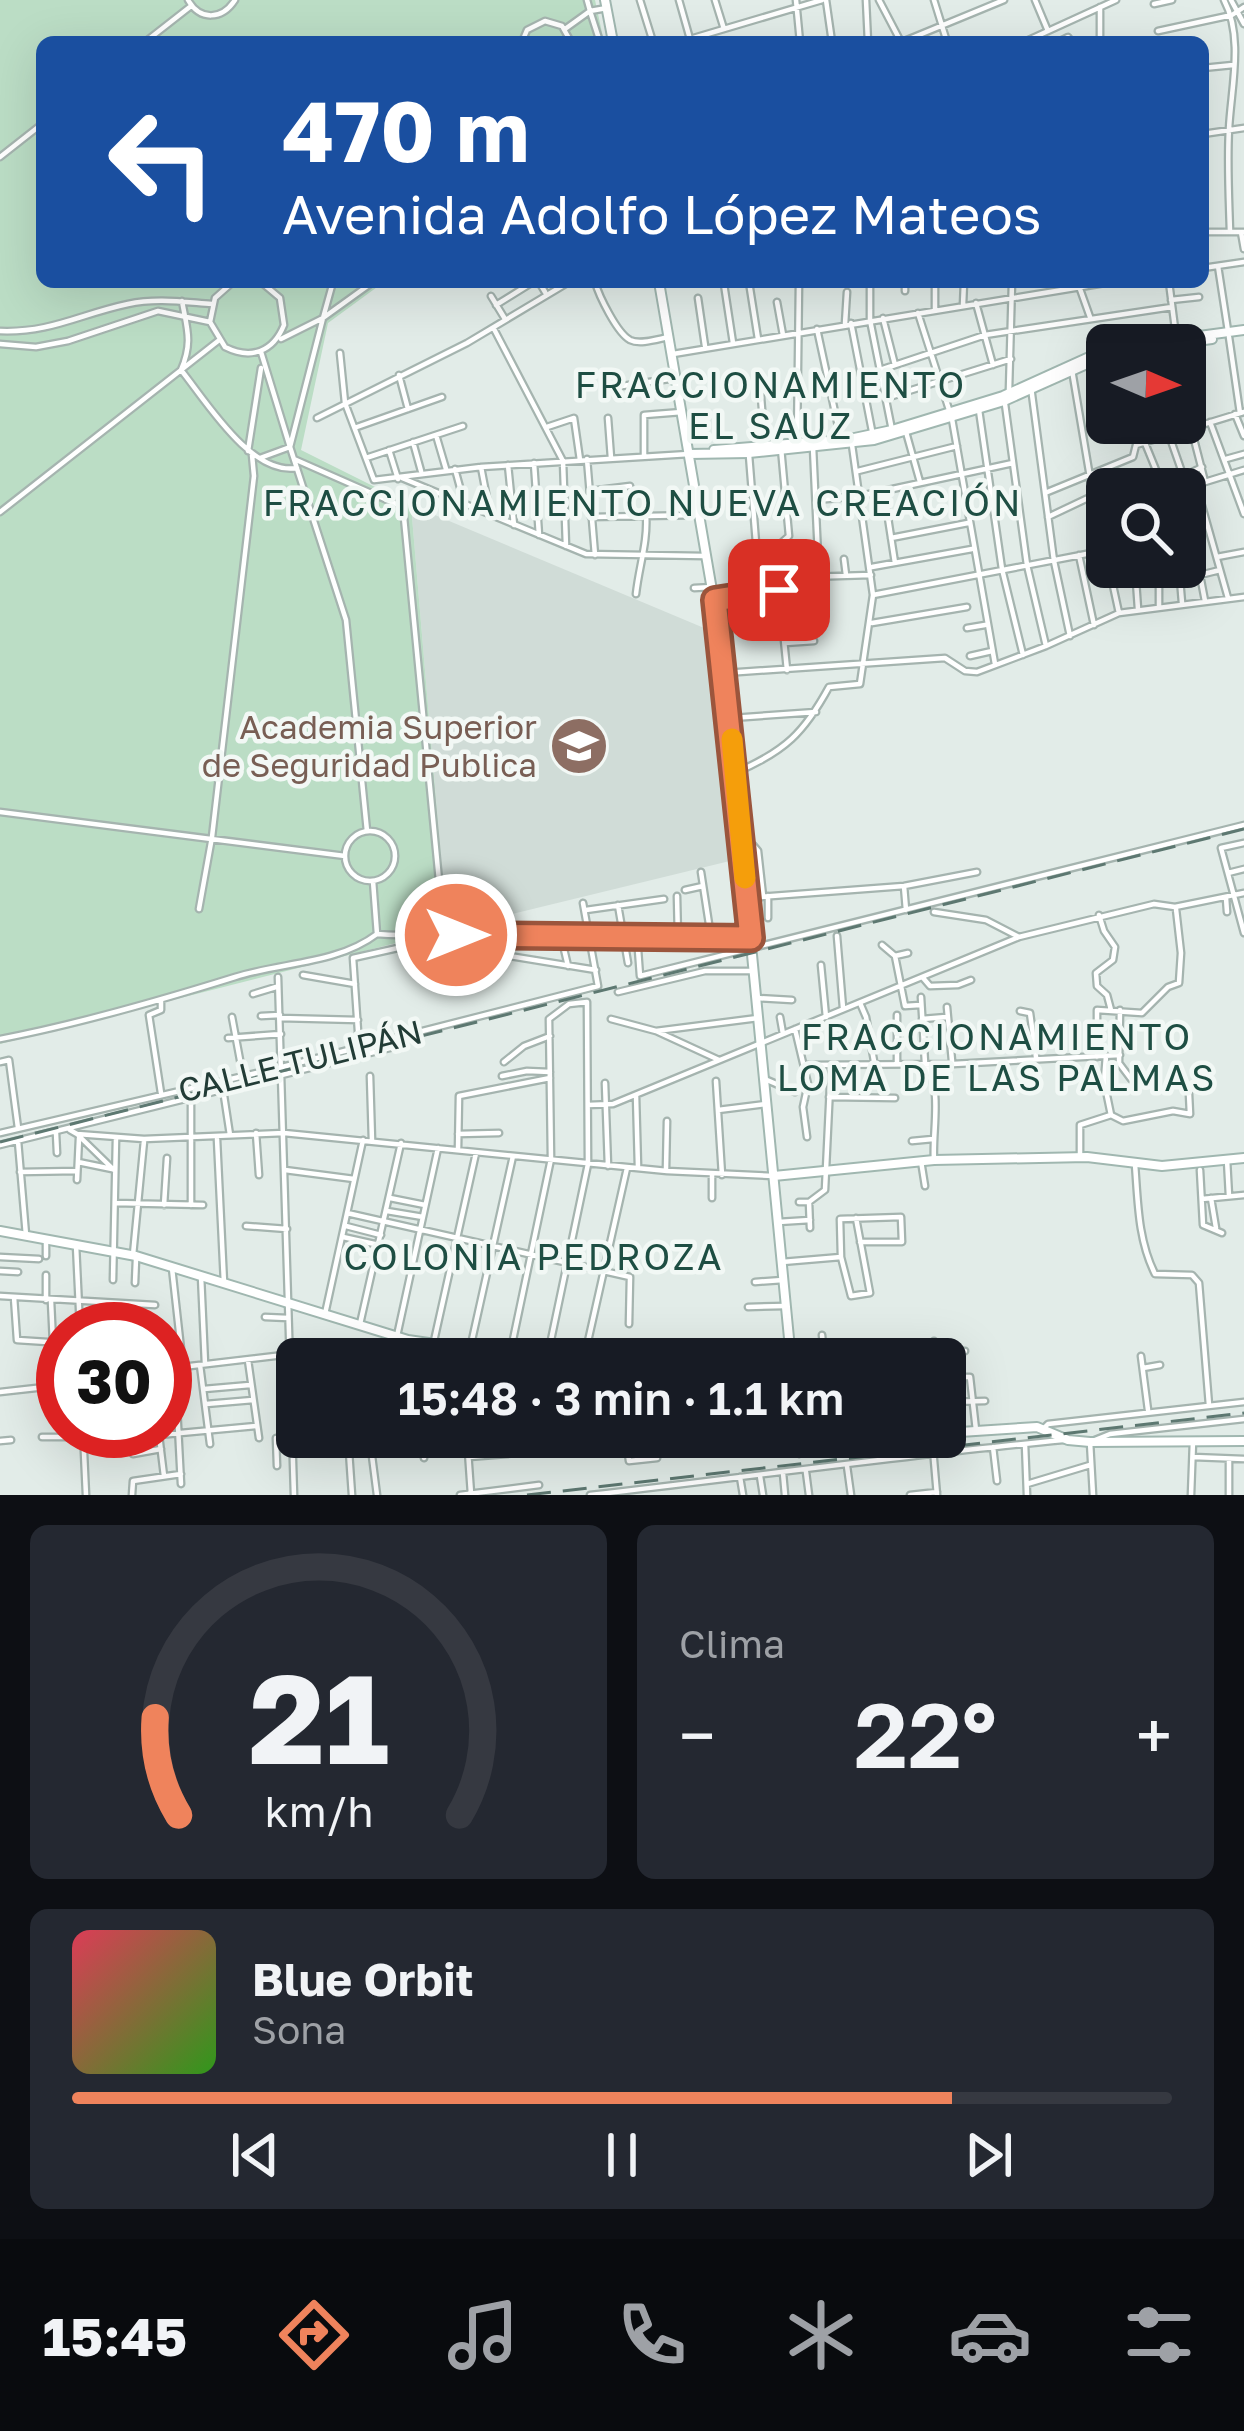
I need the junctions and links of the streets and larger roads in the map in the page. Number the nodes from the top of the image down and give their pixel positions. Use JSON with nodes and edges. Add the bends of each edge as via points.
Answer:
{"nodes":[{"id":1,"x":235,"y":0,"type":"edge"},
{"id":2,"x":640,"y":0,"type":"edge"},
{"id":3,"x":679,"y":0,"type":"edge"},
{"id":4,"x":715,"y":0,"type":"edge"},
{"id":5,"x":824,"y":0,"type":"edge"},
{"id":6,"x":866,"y":0,"type":"edge"},
{"id":7,"x":879,"y":0,"type":"edge"},
{"id":8,"x":934,"y":0,"type":"edge"},
{"id":9,"x":973,"y":0,"type":"edge"},
{"id":10,"x":1004,"y":0,"type":"edge"},
{"id":11,"x":1035,"y":0,"type":"edge"},
{"id":12,"x":1117,"y":0,"type":"edge"},
{"id":13,"x":1172,"y":0,"type":"edge"},
{"id":14,"x":1227,"y":0,"type":"edge"},
{"id":15,"x":190,"y":3,"type":"edge"},
{"id":16,"x":606,"y":3,"type":"edge"},
{"id":17,"x":797,"y":3,"type":"edge"},
{"id":18,"x":1154,"y":4,"type":"dead end"},
{"id":19,"x":589,"y":5,"type":"edge"},
{"id":20,"x":1097,"y":5,"type":"edge"},
{"id":21,"x":1244,"y":7,"type":"edge"},
{"id":22,"x":976,"y":11,"type":"junction"},
{"id":23,"x":1234,"y":13,"type":"junction"},
{"id":24,"x":1244,"y":24,"type":"edge"},
{"id":25,"x":942,"y":26,"type":"junction"},
{"id":26,"x":565,"y":29,"type":"junction"},
{"id":27,"x":724,"y":29,"type":"junction"},
{"id":28,"x":1158,"y":31,"type":"dead end"},
{"id":29,"x":1048,"y":32,"type":"junction"},
{"id":30,"x":152,"y":36,"type":"edge"},
{"id":31,"x":525,"y":36,"type":"edge"},
{"id":32,"x":569,"y":36,"type":"edge"},
{"id":33,"x":598,"y":36,"type":"edge"},
{"id":34,"x":612,"y":36,"type":"edge"},
{"id":35,"x":650,"y":36,"type":"edge"},
{"id":36,"x":689,"y":36,"type":"edge"},
{"id":37,"x":700,"y":36,"type":"edge"},
{"id":38,"x":800,"y":36,"type":"edge"},
{"id":39,"x":831,"y":36,"type":"edge"},
{"id":40,"x":868,"y":36,"type":"edge"},
{"id":41,"x":898,"y":36,"type":"edge"},
{"id":42,"x":916,"y":36,"type":"edge"},
{"id":43,"x":945,"y":36,"type":"edge"},
{"id":44,"x":1038,"y":36,"type":"edge"},
{"id":45,"x":1100,"y":36,"type":"edge"},
{"id":46,"x":1234,"y":64,"type":"junction"},
{"id":47,"x":1209,"y":67,"type":"edge"},
{"id":48,"x":1244,"y":128,"type":"edge"},
{"id":49,"x":36,"y":129,"type":"edge"},
{"id":50,"x":1229,"y":130,"type":"junction"},
{"id":51,"x":1209,"y":133,"type":"edge"},
{"id":52,"x":0,"y":157,"type":"edge"},
{"id":53,"x":1209,"y":232,"type":"edge"},
{"id":54,"x":1230,"y":232,"type":"junction"},
{"id":55,"x":1242,"y":232,"type":"edge"},
{"id":56,"x":1244,"y":249,"type":"edge"},
{"id":57,"x":1244,"y":262,"type":"edge"},
{"id":58,"x":1218,"y":266,"type":"junction"},
{"id":59,"x":1209,"y":267,"type":"edge"},
{"id":60,"x":225,"y":288,"type":"edge"},
{"id":61,"x":270,"y":288,"type":"edge"},
{"id":62,"x":277,"y":288,"type":"edge"},
{"id":63,"x":331,"y":288,"type":"edge"},
{"id":64,"x":360,"y":288,"type":"edge"},
{"id":65,"x":364,"y":288,"type":"edge"},
{"id":66,"x":518,"y":288,"type":"edge"},
{"id":67,"x":525,"y":288,"type":"edge"},
{"id":68,"x":541,"y":288,"type":"edge"},
{"id":69,"x":559,"y":288,"type":"edge"},
{"id":70,"x":597,"y":288,"type":"edge"},
{"id":71,"x":659,"y":288,"type":"edge"},
{"id":72,"x":725,"y":288,"type":"edge"},
{"id":73,"x":750,"y":288,"type":"edge"},
{"id":74,"x":800,"y":288,"type":"edge"},
{"id":75,"x":870,"y":288,"type":"edge"},
{"id":76,"x":905,"y":288,"type":"edge"},
{"id":77,"x":935,"y":288,"type":"edge"},
{"id":78,"x":964,"y":288,"type":"edge"},
{"id":79,"x":1012,"y":288,"type":"edge"},
{"id":80,"x":1048,"y":288,"type":"edge"},
{"id":81,"x":1073,"y":288,"type":"edge"},
{"id":82,"x":1079,"y":288,"type":"edge"},
{"id":83,"x":1170,"y":288,"type":"edge"},
{"id":84,"x":274,"y":291,"type":"junction"},
{"id":85,"x":519,"y":291,"type":"junction"},
{"id":86,"x":905,"y":291,"type":"dead end"},
{"id":87,"x":358,"y":292,"type":"junction"},
{"id":88,"x":545,"y":292,"type":"dead end"},
{"id":89,"x":847,"y":292,"type":"dead end"},
{"id":90,"x":1048,"y":292,"type":"junction"},
{"id":91,"x":491,"y":296,"type":"dead end"},
{"id":92,"x":1012,"y":297,"type":"junction"},
{"id":93,"x":1199,"y":297,"type":"dead end"},
{"id":94,"x":698,"y":298,"type":"dead end"},
{"id":95,"x":182,"y":302,"type":"junction"},
{"id":96,"x":777,"y":302,"type":"dead end"},
{"id":97,"x":976,"y":303,"type":"junction"},
{"id":98,"x":1172,"y":303,"type":"junction"},
{"id":99,"x":212,"y":304,"type":"junction"},
{"id":100,"x":496,"y":305,"type":"junction"},
{"id":101,"x":963,"y":305,"type":"junction"},
{"id":102,"x":935,"y":309,"type":"junction"},
{"id":103,"x":918,"y":312,"type":"junction"},
{"id":104,"x":184,"y":315,"type":"junction"},
{"id":105,"x":1090,"y":317,"type":"junction"},
{"id":106,"x":323,"y":318,"type":"junction"},
{"id":107,"x":883,"y":318,"type":"junction"},
{"id":108,"x":505,"y":320,"type":"junction"},
{"id":109,"x":870,"y":320,"type":"junction"},
{"id":110,"x":210,"y":322,"type":"junction"},
{"id":111,"x":848,"y":324,"type":"junction"},
{"id":112,"x":1175,"y":324,"type":"edge"},
{"id":113,"x":493,"y":327,"type":"junction"},
{"id":114,"x":817,"y":329,"type":"junction"},
{"id":115,"x":1011,"y":330,"type":"junction"},
{"id":116,"x":0,"y":331,"type":"edge"},
{"id":117,"x":799,"y":332,"type":"junction"},
{"id":118,"x":1244,"y":333,"type":"edge"},
{"id":119,"x":782,"y":335,"type":"junction"},
{"id":120,"x":985,"y":335,"type":"junction"},
{"id":121,"x":1229,"y":335,"type":"junction"},
{"id":122,"x":669,"y":337,"type":"junction"},
{"id":123,"x":1206,"y":338,"type":"edge"},
{"id":124,"x":758,"y":339,"type":"junction"},
{"id":125,"x":218,"y":341,"type":"junction"},
{"id":126,"x":275,"y":341,"type":"junction"},
{"id":127,"x":0,"y":344,"type":"edge"},
{"id":128,"x":733,"y":344,"type":"junction"},
{"id":129,"x":705,"y":348,"type":"junction"},
{"id":130,"x":261,"y":352,"type":"junction"},
{"id":131,"x":340,"y":353,"type":"dead end"},
{"id":132,"x":930,"y":353,"type":"junction"},
{"id":133,"x":672,"y":354,"type":"junction"},
{"id":134,"x":1011,"y":359,"type":"junction"},
{"id":135,"x":1086,"y":360,"type":"edge"},
{"id":136,"x":1086,"y":361,"type":"edge"},
{"id":137,"x":262,"y":362,"type":"junction"},
{"id":138,"x":895,"y":365,"type":"junction"},
{"id":139,"x":993,"y":365,"type":"junction"},
{"id":140,"x":181,"y":370,"type":"junction"},
{"id":141,"x":880,"y":370,"type":"junction"},
{"id":142,"x":1072,"y":370,"type":"junction"},
{"id":143,"x":399,"y":375,"type":"junction"},
{"id":144,"x":676,"y":378,"type":"junction"},
{"id":145,"x":938,"y":382,"type":"junction"},
{"id":146,"x":622,"y":386,"type":"dead end"},
{"id":147,"x":1031,"y":387,"type":"junction"},
{"id":148,"x":442,"y":397,"type":"dead end"},
{"id":149,"x":761,"y":397,"type":"dead end"},
{"id":150,"x":1007,"y":397,"type":"junction"},
{"id":151,"x":886,"y":398,"type":"junction"},
{"id":152,"x":345,"y":403,"type":"junction"},
{"id":153,"x":408,"y":409,"type":"junction"},
{"id":154,"x":979,"y":410,"type":"junction"},
{"id":155,"x":682,"y":412,"type":"junction"},
{"id":156,"x":1240,"y":413,"type":"edge"},
{"id":157,"x":950,"y":416,"type":"junction"},
{"id":158,"x":317,"y":418,"type":"dead end"},
{"id":159,"x":608,"y":418,"type":"dead end"},
{"id":160,"x":1210,"y":422,"type":"junction"},
{"id":161,"x":1206,"y":423,"type":"edge"},
{"id":162,"x":463,"y":426,"type":"dead end"},
{"id":163,"x":547,"y":427,"type":"junction"},
{"id":164,"x":355,"y":428,"type":"junction"},
{"id":165,"x":892,"y":430,"type":"junction"},
{"id":166,"x":907,"y":432,"type":"junction"},
{"id":167,"x":436,"y":434,"type":"junction"},
{"id":168,"x":1244,"y":436,"type":"edge"},
{"id":169,"x":873,"y":438,"type":"junction"},
{"id":170,"x":413,"y":442,"type":"junction"},
{"id":171,"x":797,"y":443,"type":"junction"},
{"id":172,"x":846,"y":443,"type":"junction"},
{"id":173,"x":1139,"y":444,"type":"edge"},
{"id":174,"x":1195,"y":444,"type":"edge"},
{"id":175,"x":765,"y":446,"type":"junction"},
{"id":176,"x":957,"y":446,"type":"junction"},
{"id":177,"x":290,"y":447,"type":"junction"},
{"id":178,"x":781,"y":447,"type":"junction"},
{"id":179,"x":813,"y":447,"type":"junction"},
{"id":180,"x":389,"y":450,"type":"junction"},
{"id":181,"x":748,"y":453,"type":"junction"},
{"id":182,"x":689,"y":454,"type":"junction"},
{"id":183,"x":1244,"y":454,"type":"edge"},
{"id":184,"x":252,"y":455,"type":"junction"},
{"id":185,"x":644,"y":455,"type":"junction"},
{"id":186,"x":914,"y":457,"type":"junction"},
{"id":187,"x":611,"y":458,"type":"junction"},
{"id":188,"x":294,"y":459,"type":"junction"},
{"id":189,"x":364,"y":459,"type":"junction"},
{"id":190,"x":1226,"y":459,"type":"junction"},
{"id":191,"x":584,"y":460,"type":"junction"},
{"id":192,"x":563,"y":461,"type":"junction"},
{"id":193,"x":534,"y":463,"type":"junction"},
{"id":194,"x":1013,"y":463,"type":"junction"},
{"id":195,"x":269,"y":464,"type":"junction"},
{"id":196,"x":508,"y":465,"type":"junction"},
{"id":197,"x":481,"y":467,"type":"junction"},
{"id":198,"x":988,"y":467,"type":"junction"},
{"id":199,"x":1202,"y":467,"type":"edge"},
{"id":200,"x":297,"y":468,"type":"junction"},
{"id":201,"x":1089,"y":468,"type":"edge"},
{"id":202,"x":1103,"y":468,"type":"edge"},
{"id":203,"x":446,"y":470,"type":"junction"},
{"id":204,"x":455,"y":470,"type":"junction"},
{"id":205,"x":1244,"y":470,"type":"edge"},
{"id":206,"x":856,"y":471,"type":"junction"},
{"id":207,"x":961,"y":472,"type":"junction"},
{"id":208,"x":422,"y":473,"type":"junction"},
{"id":209,"x":1231,"y":473,"type":"junction"},
{"id":210,"x":1086,"y":475,"type":"edge"},
{"id":211,"x":254,"y":476,"type":"junction"},
{"id":212,"x":400,"y":478,"type":"junction"},
{"id":213,"x":920,"y":482,"type":"junction"},
{"id":214,"x":1206,"y":482,"type":"edge"},
{"id":215,"x":630,"y":486,"type":"dead end"},
{"id":216,"x":884,"y":490,"type":"junction"},
{"id":217,"x":590,"y":491,"type":"junction"},
{"id":218,"x":1046,"y":493,"type":"junction"},
{"id":219,"x":860,"y":496,"type":"junction"},
{"id":220,"x":1086,"y":499,"type":"edge"},
{"id":221,"x":816,"y":500,"type":"junction"},
{"id":222,"x":464,"y":502,"type":"junction"},
{"id":223,"x":0,"y":512,"type":"edge"},
{"id":224,"x":490,"y":514,"type":"junction"},
{"id":225,"x":1244,"y":514,"type":"edge"},
{"id":226,"x":646,"y":515,"type":"junction"},
{"id":227,"x":700,"y":515,"type":"junction"},
{"id":228,"x":591,"y":517,"type":"junction"},
{"id":229,"x":1048,"y":517,"type":"junction"},
{"id":230,"x":1206,"y":519,"type":"edge"},
{"id":231,"x":968,"y":523,"type":"junction"},
{"id":232,"x":514,"y":525,"type":"junction"},
{"id":233,"x":539,"y":535,"type":"junction"},
{"id":234,"x":891,"y":538,"type":"junction"},
{"id":235,"x":566,"y":546,"type":"junction"},
{"id":236,"x":972,"y":549,"type":"junction"},
{"id":237,"x":1244,"y":551,"type":"edge"},
{"id":238,"x":595,"y":555,"type":"junction"},
{"id":239,"x":645,"y":555,"type":"junction"},
{"id":240,"x":1086,"y":555,"type":"edge"},
{"id":241,"x":707,"y":556,"type":"junction"},
{"id":242,"x":1078,"y":556,"type":"junction"},
{"id":243,"x":757,"y":557,"type":"junction"},
{"id":244,"x":1217,"y":557,"type":"junction"},
{"id":245,"x":844,"y":559,"type":"dead end"},
{"id":246,"x":1054,"y":561,"type":"junction"},
{"id":247,"x":895,"y":563,"type":"junction"},
{"id":248,"x":1027,"y":565,"type":"junction"},
{"id":249,"x":1003,"y":569,"type":"junction"},
{"id":250,"x":1220,"y":570,"type":"junction"},
{"id":251,"x":871,"y":571,"type":"junction"},
{"id":252,"x":976,"y":574,"type":"junction"},
{"id":253,"x":846,"y":575,"type":"junction"},
{"id":254,"x":807,"y":577,"type":"dead end"},
{"id":255,"x":819,"y":577,"type":"junction"},
{"id":256,"x":712,"y":586,"type":"junction"},
{"id":257,"x":1114,"y":588,"type":"edge"},
{"id":258,"x":1136,"y":588,"type":"edge"},
{"id":259,"x":1159,"y":588,"type":"edge"},
{"id":260,"x":1179,"y":588,"type":"edge"},
{"id":261,"x":694,"y":589,"type":"dead end"},
{"id":262,"x":760,"y":593,"type":"junction"},
{"id":263,"x":636,"y":594,"type":"dead end"},
{"id":264,"x":779,"y":594,"type":"junction"},
{"id":265,"x":823,"y":594,"type":"dead end"},
{"id":266,"x":873,"y":595,"type":"junction"},
{"id":267,"x":1244,"y":597,"type":"edge"},
{"id":268,"x":1228,"y":598,"type":"junction"},
{"id":269,"x":715,"y":600,"type":"junction"},
{"id":270,"x":1205,"y":601,"type":"junction"},
{"id":271,"x":1182,"y":604,"type":"junction"},
{"id":272,"x":1159,"y":607,"type":"junction"},
{"id":273,"x":967,"y":608,"type":"dead end"},
{"id":274,"x":1138,"y":610,"type":"junction"},
{"id":275,"x":763,"y":613,"type":"dead end"},
{"id":276,"x":1119,"y":613,"type":"junction"},
{"id":277,"x":718,"y":616,"type":"junction"},
{"id":278,"x":869,"y":623,"type":"junction"},
{"id":279,"x":986,"y":624,"type":"junction"},
{"id":280,"x":1094,"y":625,"type":"junction"},
{"id":281,"x":967,"y":628,"type":"dead end"},
{"id":282,"x":1070,"y":637,"type":"junction"},
{"id":283,"x":814,"y":641,"type":"dead end"},
{"id":284,"x":784,"y":643,"type":"junction"},
{"id":285,"x":1046,"y":646,"type":"junction"},
{"id":286,"x":992,"y":650,"type":"junction"},
{"id":287,"x":1023,"y":655,"type":"junction"},
{"id":288,"x":970,"y":656,"type":"dead end"},
{"id":289,"x":995,"y":664,"type":"junction"},
{"id":290,"x":862,"y":667,"type":"junction"},
{"id":291,"x":788,"y":670,"type":"junction"},
{"id":292,"x":725,"y":673,"type":"junction"},
{"id":293,"x":816,"y":712,"type":"junction"},
{"id":294,"x":730,"y":718,"type":"junction"},
{"id":295,"x":735,"y":773,"type":"junction"},
{"id":296,"x":0,"y":812,"type":"edge"},
{"id":297,"x":1244,"y":825,"type":"edge"},
{"id":298,"x":367,"y":831,"type":"junction"},
{"id":299,"x":212,"y":837,"type":"junction"},
{"id":300,"x":1244,"y":843,"type":"edge"},
{"id":301,"x":742,"y":845,"type":"junction"},
{"id":302,"x":345,"y":856,"type":"junction"},
{"id":303,"x":1244,"y":869,"type":"edge"},
{"id":304,"x":701,"y":872,"type":"dead end"},
{"id":305,"x":977,"y":872,"type":"dead end"},
{"id":306,"x":1228,"y":873,"type":"junction"},
{"id":307,"x":373,"y":881,"type":"junction"},
{"id":308,"x":704,"y":886,"type":"junction"},
{"id":309,"x":904,"y":886,"type":"junction"},
{"id":310,"x":685,"y":890,"type":"dead end"},
{"id":311,"x":1244,"y":892,"type":"edge"},
{"id":312,"x":677,"y":896,"type":"dead end"},
{"id":313,"x":766,"y":896,"type":"junction"},
{"id":314,"x":1230,"y":896,"type":"junction"},
{"id":315,"x":747,"y":898,"type":"junction"},
{"id":316,"x":664,"y":899,"type":"dead end"},
{"id":317,"x":618,"y":904,"type":"junction"},
{"id":318,"x":1175,"y":907,"type":"junction"},
{"id":319,"x":199,"y":909,"type":"dead end"},
{"id":320,"x":906,"y":910,"type":"junction"},
{"id":321,"x":934,"y":912,"type":"dead end"},
{"id":322,"x":1227,"y":912,"type":"dead end"},
{"id":323,"x":1100,"y":915,"type":"junction"},
{"id":324,"x":768,"y":918,"type":"dead end"},
{"id":325,"x":1242,"y":920,"type":"edge"},
{"id":326,"x":1244,"y":933,"type":"edge"},
{"id":327,"x":377,"y":934,"type":"junction"},
{"id":328,"x":589,"y":935,"type":"junction"},
{"id":329,"x":626,"y":935,"type":"junction"},
{"id":330,"x":637,"y":936,"type":"junction"},
{"id":331,"x":837,"y":936,"type":"dead end"},
{"id":332,"x":1019,"y":937,"type":"junction"},
{"id":333,"x":678,"y":938,"type":"junction"},
{"id":334,"x":711,"y":939,"type":"junction"},
{"id":335,"x":751,"y":942,"type":"junction"},
{"id":336,"x":425,"y":943,"type":"junction"},
{"id":337,"x":882,"y":945,"type":"dead end"},
{"id":338,"x":564,"y":950,"type":"dead end"},
{"id":339,"x":908,"y":953,"type":"dead end"},
{"id":340,"x":896,"y":956,"type":"junction"},
{"id":341,"x":628,"y":964,"type":"dead end"},
{"id":342,"x":821,"y":965,"type":"dead end"},
{"id":343,"x":568,"y":967,"type":"junction"},
{"id":344,"x":596,"y":970,"type":"junction"},
{"id":345,"x":754,"y":970,"type":"junction"},
{"id":346,"x":303,"y":975,"type":"dead end"},
{"id":347,"x":278,"y":977,"type":"dead end"},
{"id":348,"x":922,"y":980,"type":"junction"},
{"id":349,"x":971,"y":980,"type":"dead end"},
{"id":350,"x":355,"y":985,"type":"junction"},
{"id":351,"x":902,"y":985,"type":"junction"},
{"id":352,"x":278,"y":987,"type":"junction"},
{"id":353,"x":618,"y":992,"type":"dead end"},
{"id":354,"x":253,"y":994,"type":"dead end"},
{"id":355,"x":756,"y":998,"type":"junction"},
{"id":356,"x":920,"y":998,"type":"junction"},
{"id":357,"x":793,"y":1000,"type":"dead end"},
{"id":358,"x":161,"y":1001,"type":"junction"},
{"id":359,"x":860,"y":1003,"type":"junction"},
{"id":360,"x":947,"y":1007,"type":"dead end"},
{"id":361,"x":843,"y":1010,"type":"junction"},
{"id":362,"x":1115,"y":1010,"type":"junction"},
{"id":363,"x":1020,"y":1011,"type":"dead end"},
{"id":364,"x":261,"y":1016,"type":"dead end"},
{"id":365,"x":826,"y":1016,"type":"junction"},
{"id":366,"x":898,"y":1016,"type":"dead end"},
{"id":367,"x":948,"y":1016,"type":"junction"},
{"id":368,"x":232,"y":1017,"type":"dead end"},
{"id":369,"x":280,"y":1017,"type":"junction"},
{"id":370,"x":780,"y":1017,"type":"dead end"},
{"id":371,"x":758,"y":1018,"type":"junction"},
{"id":372,"x":610,"y":1019,"type":"dead end"},
{"id":373,"x":922,"y":1019,"type":"junction"},
{"id":374,"x":358,"y":1020,"type":"junction"},
{"id":375,"x":795,"y":1029,"type":"junction"},
{"id":376,"x":656,"y":1031,"type":"junction"},
{"id":377,"x":281,"y":1034,"type":"junction"},
{"id":378,"x":782,"y":1034,"type":"junction"},
{"id":379,"x":550,"y":1036,"type":"junction"},
{"id":380,"x":232,"y":1037,"type":"junction"},
{"id":381,"x":0,"y":1039,"type":"edge"},
{"id":382,"x":761,"y":1043,"type":"junction"},
{"id":383,"x":359,"y":1046,"type":"junction"},
{"id":384,"x":398,"y":1046,"type":"dead end"},
{"id":385,"x":1120,"y":1055,"type":"junction"},
{"id":386,"x":1106,"y":1056,"type":"junction"},
{"id":387,"x":1097,"y":1057,"type":"junction"},
{"id":388,"x":1036,"y":1059,"type":"junction"},
{"id":389,"x":719,"y":1060,"type":"junction"},
{"id":390,"x":0,"y":1062,"type":"edge"},
{"id":391,"x":504,"y":1062,"type":"dead end"},
{"id":392,"x":874,"y":1063,"type":"junction"},
{"id":393,"x":897,"y":1063,"type":"junction"},
{"id":394,"x":925,"y":1063,"type":"junction"},
{"id":395,"x":952,"y":1064,"type":"junction"},
{"id":396,"x":831,"y":1065,"type":"junction"},
{"id":397,"x":805,"y":1066,"type":"junction"},
{"id":398,"x":282,"y":1071,"type":"junction"},
{"id":399,"x":550,"y":1075,"type":"junction"},
{"id":400,"x":243,"y":1076,"type":"junction"},
{"id":401,"x":370,"y":1076,"type":"dead end"},
{"id":402,"x":502,"y":1076,"type":"dead end"},
{"id":403,"x":764,"y":1079,"type":"junction"},
{"id":404,"x":1131,"y":1079,"type":"dead end"},
{"id":405,"x":716,"y":1081,"type":"dead end"},
{"id":406,"x":605,"y":1083,"type":"dead end"},
{"id":407,"x":223,"y":1090,"type":"junction"},
{"id":408,"x":14,"y":1091,"type":"junction"},
{"id":409,"x":795,"y":1092,"type":"dead end"},
{"id":410,"x":0,"y":1094,"type":"edge"},
{"id":411,"x":1189,"y":1094,"type":"dead end"},
{"id":412,"x":636,"y":1095,"type":"junction"},
{"id":413,"x":162,"y":1096,"type":"junction"},
{"id":414,"x":191,"y":1097,"type":"junction"},
{"id":415,"x":829,"y":1097,"type":"junction"},
{"id":416,"x":896,"y":1098,"type":"dead end"},
{"id":417,"x":766,"y":1104,"type":"junction"},
{"id":418,"x":588,"y":1105,"type":"junction"},
{"id":419,"x":606,"y":1106,"type":"junction"},
{"id":420,"x":718,"y":1110,"type":"junction"},
{"id":421,"x":1111,"y":1115,"type":"junction"},
{"id":422,"x":667,"y":1120,"type":"dead end"},
{"id":423,"x":19,"y":1129,"type":"junction"},
{"id":424,"x":256,"y":1132,"type":"junction"},
{"id":425,"x":0,"y":1133,"type":"edge"},
{"id":426,"x":56,"y":1133,"type":"junction"},
{"id":427,"x":75,"y":1133,"type":"junction"},
{"id":428,"x":284,"y":1133,"type":"junction"},
{"id":429,"x":499,"y":1133,"type":"dead end"},
{"id":430,"x":458,"y":1134,"type":"junction"},
{"id":431,"x":230,"y":1135,"type":"junction"},
{"id":432,"x":217,"y":1136,"type":"junction"},
{"id":433,"x":807,"y":1137,"type":"dead end"},
{"id":434,"x":116,"y":1138,"type":"junction"},
{"id":435,"x":193,"y":1138,"type":"junction"},
{"id":436,"x":144,"y":1139,"type":"junction"},
{"id":437,"x":933,"y":1139,"type":"junction"},
{"id":438,"x":363,"y":1140,"type":"junction"},
{"id":439,"x":18,"y":1141,"type":"junction"},
{"id":440,"x":372,"y":1141,"type":"junction"},
{"id":441,"x":912,"y":1141,"type":"dead end"},
{"id":442,"x":401,"y":1143,"type":"junction"},
{"id":443,"x":0,"y":1145,"type":"edge"},
{"id":444,"x":438,"y":1148,"type":"junction"},
{"id":445,"x":458,"y":1150,"type":"junction"},
{"id":446,"x":57,"y":1153,"type":"dead end"},
{"id":447,"x":476,"y":1153,"type":"junction"},
{"id":448,"x":513,"y":1156,"type":"junction"},
{"id":449,"x":1080,"y":1156,"type":"junction"},
{"id":450,"x":167,"y":1158,"type":"dead end"},
{"id":451,"x":1244,"y":1158,"type":"edge"},
{"id":452,"x":551,"y":1159,"type":"junction"},
{"id":453,"x":934,"y":1160,"type":"junction"},
{"id":454,"x":1227,"y":1160,"type":"junction"},
{"id":455,"x":921,"y":1161,"type":"junction"},
{"id":456,"x":588,"y":1164,"type":"junction"},
{"id":457,"x":1136,"y":1164,"type":"junction"},
{"id":458,"x":608,"y":1166,"type":"junction"},
{"id":459,"x":77,"y":1167,"type":"junction"},
{"id":460,"x":627,"y":1168,"type":"junction"},
{"id":461,"x":285,"y":1169,"type":"junction"},
{"id":462,"x":638,"y":1169,"type":"junction"},
{"id":463,"x":113,"y":1170,"type":"junction"},
{"id":464,"x":826,"y":1170,"type":"junction"},
{"id":465,"x":1200,"y":1170,"type":"dead end"},
{"id":466,"x":20,"y":1172,"type":"junction"},
{"id":467,"x":667,"y":1172,"type":"junction"},
{"id":468,"x":259,"y":1175,"type":"dead end"},
{"id":469,"x":712,"y":1175,"type":"junction"},
{"id":470,"x":722,"y":1175,"type":"junction"},
{"id":471,"x":773,"y":1176,"type":"junction"},
{"id":472,"x":354,"y":1179,"type":"junction"},
{"id":473,"x":77,"y":1180,"type":"dead end"},
{"id":474,"x":925,"y":1186,"type":"dead end"},
{"id":475,"x":1244,"y":1195,"type":"edge"},
{"id":476,"x":1229,"y":1196,"type":"junction"},
{"id":477,"x":389,"y":1198,"type":"junction"},
{"id":478,"x":712,"y":1198,"type":"dead end"},
{"id":479,"x":1211,"y":1198,"type":"junction"},
{"id":480,"x":1202,"y":1199,"type":"junction"},
{"id":481,"x":799,"y":1202,"type":"dead end"},
{"id":482,"x":809,"y":1202,"type":"junction"},
{"id":483,"x":115,"y":1204,"type":"junction"},
{"id":484,"x":137,"y":1204,"type":"junction"},
{"id":485,"x":164,"y":1205,"type":"junction"},
{"id":486,"x":191,"y":1205,"type":"junction"},
{"id":487,"x":202,"y":1205,"type":"dead end"},
{"id":488,"x":425,"y":1205,"type":"junction"},
{"id":489,"x":386,"y":1211,"type":"junction"},
{"id":490,"x":347,"y":1213,"type":"junction"},
{"id":491,"x":423,"y":1217,"type":"junction"},
{"id":492,"x":856,"y":1218,"type":"junction"},
{"id":493,"x":384,"y":1221,"type":"junction"},
{"id":494,"x":778,"y":1222,"type":"junction"},
{"id":495,"x":246,"y":1226,"type":"dead end"},
{"id":496,"x":344,"y":1226,"type":"junction"},
{"id":497,"x":287,"y":1229,"type":"junction"},
{"id":498,"x":420,"y":1229,"type":"junction"},
{"id":499,"x":0,"y":1231,"type":"edge"},
{"id":500,"x":26,"y":1235,"type":"junction"},
{"id":501,"x":381,"y":1235,"type":"junction"},
{"id":502,"x":342,"y":1237,"type":"junction"},
{"id":503,"x":458,"y":1238,"type":"junction"},
{"id":504,"x":46,"y":1239,"type":"junction"},
{"id":505,"x":860,"y":1242,"type":"junction"},
{"id":506,"x":76,"y":1244,"type":"junction"},
{"id":507,"x":379,"y":1245,"type":"junction"},
{"id":508,"x":494,"y":1246,"type":"junction"},
{"id":509,"x":114,"y":1251,"type":"junction"},
{"id":510,"x":532,"y":1254,"type":"junction"},
{"id":511,"x":134,"y":1256,"type":"junction"},
{"id":512,"x":0,"y":1257,"type":"edge"},
{"id":513,"x":841,"y":1257,"type":"junction"},
{"id":514,"x":782,"y":1262,"type":"junction"},
{"id":515,"x":569,"y":1263,"type":"junction"},
{"id":516,"x":172,"y":1268,"type":"junction"},
{"id":517,"x":604,"y":1270,"type":"junction"},
{"id":518,"x":0,"y":1271,"type":"edge"},
{"id":519,"x":18,"y":1272,"type":"dead end"},
{"id":520,"x":46,"y":1275,"type":"dead end"},
{"id":521,"x":201,"y":1276,"type":"junction"},
{"id":522,"x":113,"y":1280,"type":"dead end"},
{"id":523,"x":784,"y":1280,"type":"junction"},
{"id":524,"x":755,"y":1282,"type":"dead end"},
{"id":525,"x":135,"y":1283,"type":"dead end"},
{"id":526,"x":224,"y":1283,"type":"junction"},
{"id":527,"x":0,"y":1296,"type":"edge"},
{"id":528,"x":14,"y":1297,"type":"junction"},
{"id":529,"x":48,"y":1301,"type":"junction"},
{"id":530,"x":79,"y":1302,"type":"joint"},
{"id":531,"x":174,"y":1302,"type":"edge"},
{"id":532,"x":288,"y":1305,"type":"junction"},
{"id":533,"x":786,"y":1306,"type":"junction"},
{"id":534,"x":748,"y":1307,"type":"dead end"},
{"id":535,"x":326,"y":1313,"type":"junction"},
{"id":536,"x":265,"y":1317,"type":"dead end"},
{"id":537,"x":288,"y":1318,"type":"junction"},
{"id":538,"x":361,"y":1324,"type":"junction"},
{"id":539,"x":629,"y":1324,"type":"dead end"},
{"id":540,"x":822,"y":1334,"type":"dead end"},
{"id":541,"x":397,"y":1336,"type":"junction"},
{"id":542,"x":289,"y":1338,"type":"edge"},
{"id":543,"x":402,"y":1338,"type":"edge"},
{"id":544,"x":435,"y":1338,"type":"edge"},
{"id":545,"x":473,"y":1338,"type":"edge"},
{"id":546,"x":514,"y":1338,"type":"edge"},
{"id":547,"x":548,"y":1338,"type":"edge"},
{"id":548,"x":589,"y":1338,"type":"edge"},
{"id":549,"x":789,"y":1338,"type":"edge"},
{"id":550,"x":822,"y":1338,"type":"edge"},
{"id":551,"x":36,"y":1342,"type":"edge"},
{"id":552,"x":276,"y":1354,"type":"edge"},
{"id":553,"x":1142,"y":1356,"type":"dead end"},
{"id":554,"x":248,"y":1359,"type":"junction"},
{"id":555,"x":203,"y":1365,"type":"junction"},
{"id":556,"x":1160,"y":1365,"type":"dead end"},
{"id":557,"x":192,"y":1366,"type":"edge"},
{"id":558,"x":1143,"y":1368,"type":"junction"},
{"id":559,"x":966,"y":1377,"type":"edge"},
{"id":560,"x":250,"y":1385,"type":"junction"},
{"id":561,"x":36,"y":1388,"type":"edge"},
{"id":562,"x":204,"y":1389,"type":"junction"},
{"id":563,"x":0,"y":1392,"type":"edge"},
{"id":564,"x":253,"y":1400,"type":"junction"},
{"id":565,"x":985,"y":1401,"type":"dead end"},
{"id":566,"x":966,"y":1402,"type":"edge"},
{"id":567,"x":973,"y":1402,"type":"junction"},
{"id":568,"x":1244,"y":1402,"type":"edge"},
{"id":569,"x":206,"y":1404,"type":"junction"},
{"id":570,"x":1209,"y":1405,"type":"junction"},
{"id":571,"x":1148,"y":1411,"type":"junction"},
{"id":572,"x":1244,"y":1419,"type":"edge"},
{"id":573,"x":256,"y":1426,"type":"junction"},
{"id":574,"x":1044,"y":1428,"type":"junction"},
{"id":575,"x":208,"y":1430,"type":"junction"},
{"id":576,"x":192,"y":1431,"type":"edge"},
{"id":577,"x":966,"y":1432,"type":"edge"},
{"id":578,"x":976,"y":1432,"type":"junction"},
{"id":579,"x":259,"y":1438,"type":"dead end"},
{"id":580,"x":11,"y":1440,"type":"dead end"},
{"id":581,"x":1068,"y":1440,"type":"junction"},
{"id":582,"x":0,"y":1441,"type":"edge"},
{"id":583,"x":1192,"y":1441,"type":"junction"},
{"id":584,"x":1244,"y":1441,"type":"edge"},
{"id":585,"x":1090,"y":1442,"type":"junction"},
{"id":586,"x":210,"y":1444,"type":"dead end"},
{"id":587,"x":1024,"y":1444,"type":"junction"},
{"id":588,"x":993,"y":1447,"type":"junction"},
{"id":589,"x":966,"y":1449,"type":"edge"},
{"id":590,"x":1193,"y":1457,"type":"junction"},
{"id":591,"x":85,"y":1458,"type":"edge"},
{"id":592,"x":161,"y":1458,"type":"edge"},
{"id":593,"x":181,"y":1458,"type":"edge"},
{"id":594,"x":277,"y":1458,"type":"edge"},
{"id":595,"x":292,"y":1458,"type":"edge"},
{"id":596,"x":349,"y":1458,"type":"edge"},
{"id":597,"x":372,"y":1458,"type":"edge"},
{"id":598,"x":469,"y":1458,"type":"edge"},
{"id":599,"x":629,"y":1458,"type":"edge"},
{"id":600,"x":657,"y":1458,"type":"edge"},
{"id":601,"x":896,"y":1458,"type":"edge"},
{"id":602,"x":934,"y":1458,"type":"edge"},
{"id":603,"x":1229,"y":1459,"type":"junction"},
{"id":604,"x":1243,"y":1459,"type":"edge"},
{"id":605,"x":1091,"y":1465,"type":"junction"},
{"id":606,"x":277,"y":1466,"type":"dead end"},
{"id":607,"x":847,"y":1466,"type":"junction"},
{"id":608,"x":806,"y":1472,"type":"junction"},
{"id":609,"x":783,"y":1473,"type":"junction"},
{"id":610,"x":181,"y":1474,"type":"junction"},
{"id":611,"x":164,"y":1476,"type":"junction"},
{"id":612,"x":760,"y":1476,"type":"junction"},
{"id":613,"x":740,"y":1478,"type":"junction"},
{"id":614,"x":997,"y":1481,"type":"dead end"},
{"id":615,"x":181,"y":1484,"type":"dead end"},
{"id":616,"x":1027,"y":1484,"type":"junction"},
{"id":617,"x":539,"y":1485,"type":"dead end"},
{"id":618,"x":623,"y":1493,"type":"edge"},
{"id":619,"x":937,"y":1493,"type":"edge"},
{"id":620,"x":471,"y":1494,"type":"edge"},
{"id":621,"x":86,"y":1495,"type":"edge"},
{"id":622,"x":132,"y":1495,"type":"edge"},
{"id":623,"x":293,"y":1495,"type":"edge"},
{"id":624,"x":352,"y":1495,"type":"edge"},
{"id":625,"x":377,"y":1495,"type":"edge"},
{"id":626,"x":460,"y":1495,"type":"edge"},
{"id":627,"x":590,"y":1495,"type":"edge"},
{"id":628,"x":743,"y":1495,"type":"edge"},
{"id":629,"x":763,"y":1495,"type":"edge"},
{"id":630,"x":785,"y":1495,"type":"edge"},
{"id":631,"x":809,"y":1495,"type":"edge"},
{"id":632,"x":851,"y":1495,"type":"edge"},
{"id":633,"x":910,"y":1495,"type":"edge"},
{"id":634,"x":1028,"y":1495,"type":"edge"},
{"id":635,"x":1093,"y":1495,"type":"edge"},
{"id":636,"x":1192,"y":1495,"type":"edge"},
{"id":637,"x":1228,"y":1495,"type":"edge"}],
"edges":[{"from":1,"to":15,"type":"street","via":[[213,16]]},
{"from":2,"to":35,"type":"street"},
{"from":3,"to":36,"type":"street"},
{"from":4,"to":27,"type":"street"},
{"from":5,"to":17,"type":"street"},
{"from":5,"to":39,"type":"street"},
{"from":6,"to":40,"type":"street"},
{"from":7,"to":41,"type":"street"},
{"from":8,"to":25,"type":"street"},
{"from":9,"to":22,"type":"street"},
{"from":10,"to":22,"type":"street"},
{"from":11,"to":29,"type":"street"},
{"from":12,"to":20,"type":"street"},
{"from":13,"to":18,"type":"street"},
{"from":14,"to":23,"type":"street"},
{"from":15,"to":30,"type":"street"},
{"from":16,"to":19,"type":"street"},
{"from":16,"to":34,"type":"street"},
{"from":17,"to":27,"type":"street"},
{"from":17,"to":38,"type":"street"},
{"from":19,"to":26,"type":"street"},
{"from":19,"to":33,"type":"street"},
{"from":20,"to":29,"type":"street"},
{"from":20,"to":45,"type":"street"},
{"from":21,"to":23,"type":"street"},
{"from":22,"to":25,"type":"street"},
{"from":23,"to":24,"type":"street"},
{"from":23,"to":28,"type":"street"},
{"from":23,"to":46,"type":"street"},
{"from":25,"to":42,"type":"street"},
{"from":25,"to":43,"type":"street"},
{"from":26,"to":31,"type":"street","via":[[545,21]]},
{"from":26,"to":32,"type":"street"},
{"from":27,"to":37,"type":"street"},
{"from":29,"to":44,"type":"street"},
{"from":46,"to":47,"type":"street"},
{"from":46,"to":50,"type":"street"},
{"from":48,"to":50,"type":"street"},
{"from":49,"to":52,"type":"street"},
{"from":50,"to":51,"type":"street"},
{"from":50,"to":54,"type":"street"},
{"from":53,"to":54,"type":"street"},
{"from":54,"to":55,"type":"street"},
{"from":55,"to":56,"type":"street"},
{"from":57,"to":58,"type":"street"},
{"from":58,"to":59,"type":"street"},
{"from":58,"to":121,"type":"street"},
{"from":60,"to":99,"type":"street"},
{"from":61,"to":84,"type":"street"},
{"from":62,"to":84,"type":"street"},
{"from":63,"to":106,"type":"street"},
{"from":64,"to":87,"type":"street"},
{"from":65,"to":87,"type":"street"},
{"from":66,"to":85,"type":"street"},
{"from":67,"to":85,"type":"street"},
{"from":68,"to":88,"type":"street"},
{"from":69,"to":108,"type":"street"},
{"from":70,"to":122,"type":"street","via":[[631,341]]},
{"from":71,"to":122,"type":"street"},
{"from":72,"to":128,"type":"street"},
{"from":73,"to":124,"type":"street"},
{"from":74,"to":117,"type":"street"},
{"from":75,"to":109,"type":"street"},
{"from":76,"to":86,"type":"street"},
{"from":77,"to":102,"type":"street"},
{"from":78,"to":101,"type":"street"},
{"from":79,"to":92,"type":"street"},
{"from":80,"to":90,"type":"street"},
{"from":81,"to":90,"type":"street"},
{"from":82,"to":105,"type":"street"},
{"from":83,"to":98,"type":"street"},
{"from":84,"to":126,"type":"street","via":[[284,316]]},
{"from":85,"to":100,"type":"street"},
{"from":87,"to":106,"type":"street"},
{"from":89,"to":111,"type":"street"},
{"from":90,"to":92,"type":"street"},
{"from":91,"to":100,"type":"street"},
{"from":92,"to":97,"type":"street"},
{"from":92,"to":115,"type":"street"},
{"from":93,"to":98,"type":"street"},
{"from":94,"to":129,"type":"street"},
{"from":95,"to":99,"type":"street"},
{"from":95,"to":104,"type":"street"},
{"from":95,"to":116,"type":"street","via":[[125,304],[33,332]]},
{"from":96,"to":119,"type":"street"},
{"from":97,"to":101,"type":"street"},
{"from":97,"to":120,"type":"street"},
{"from":98,"to":105,"type":"street"},
{"from":98,"to":112,"type":"street"},
{"from":99,"to":110,"type":"street"},
{"from":100,"to":108,"type":"street"},
{"from":101,"to":102,"type":"street"},
{"from":102,"to":103,"type":"street"},
{"from":103,"to":107,"type":"street"},
{"from":103,"to":132,"type":"street"},
{"from":104,"to":110,"type":"street"},
{"from":104,"to":127,"type":"street","via":[[158,310],[36,347]]},
{"from":104,"to":140,"type":"street","via":[[190,349]]},
{"from":105,"to":115,"type":"street"},
{"from":106,"to":126,"type":"street"},
{"from":106,"to":177,"type":"street"},
{"from":107,"to":109,"type":"street"},
{"from":107,"to":138,"type":"street"},
{"from":108,"to":113,"type":"street"},
{"from":109,"to":111,"type":"street"},
{"from":109,"to":141,"type":"street"},
{"from":110,"to":125,"type":"street"},
{"from":111,"to":114,"type":"street"},
{"from":111,"to":169,"type":"street"},
{"from":113,"to":143,"type":"street"},
{"from":113,"to":163,"type":"street"},
{"from":114,"to":117,"type":"street"},
{"from":114,"to":172,"type":"street"},
{"from":115,"to":120,"type":"street"},
{"from":115,"to":134,"type":"street"},
{"from":117,"to":119,"type":"street"},
{"from":117,"to":171,"type":"street"},
{"from":118,"to":121,"type":"street"},
{"from":119,"to":124,"type":"street"},
{"from":120,"to":132,"type":"street"},
{"from":120,"to":139,"type":"street"},
{"from":121,"to":123,"type":"street"},
{"from":121,"to":156,"type":"street"},
{"from":122,"to":133,"type":"street"},
{"from":124,"to":128,"type":"street"},
{"from":125,"to":130,"type":"street","via":[[241,354]]},
{"from":125,"to":140,"type":"street"},
{"from":126,"to":130,"type":"street"},
{"from":128,"to":129,"type":"street"},
{"from":129,"to":133,"type":"street"},
{"from":130,"to":137,"type":"street"},
{"from":131,"to":152,"type":"street"},
{"from":132,"to":138,"type":"street"},
{"from":132,"to":145,"type":"street"},
{"from":133,"to":144,"type":"street"},
{"from":134,"to":139,"type":"street"},
{"from":134,"to":150,"type":"street"},
{"from":135,"to":147,"type":"street"},
{"from":136,"to":142,"type":"street"},
{"from":137,"to":177,"type":"street"},
{"from":137,"to":184,"type":"street"},
{"from":138,"to":141,"type":"street"},
{"from":139,"to":145,"type":"street"},
{"from":140,"to":184,"type":"street"},
{"from":140,"to":223,"type":"street"},
{"from":141,"to":151,"type":"street"},
{"from":142,"to":147,"type":"street"},
{"from":142,"to":201,"type":"street"},
{"from":143,"to":152,"type":"street"},
{"from":143,"to":153,"type":"street"},
{"from":144,"to":146,"type":"street"},
{"from":144,"to":155,"type":"street"},
{"from":145,"to":151,"type":"street"},
{"from":145,"to":157,"type":"street"},
{"from":147,"to":150,"type":"street"},
{"from":147,"to":218,"type":"street"},
{"from":148,"to":153,"type":"street"},
{"from":149,"to":175,"type":"street"},
{"from":150,"to":154,"type":"street"},
{"from":150,"to":157,"type":"street"},
{"from":150,"to":194,"type":"street"},
{"from":151,"to":165,"type":"street"},
{"from":152,"to":158,"type":"street"},
{"from":152,"to":164,"type":"street"},
{"from":153,"to":164,"type":"street"},
{"from":154,"to":157,"type":"street"},
{"from":154,"to":198,"type":"street"},
{"from":155,"to":182,"type":"street"},
{"from":155,"to":185,"type":"street","via":[[644,415]]},
{"from":156,"to":160,"type":"street"},
{"from":156,"to":168,"type":"street"},
{"from":157,"to":165,"type":"street"},
{"from":157,"to":166,"type":"street"},
{"from":157,"to":176,"type":"street"},
{"from":159,"to":187,"type":"street"},
{"from":160,"to":161,"type":"street"},
{"from":160,"to":190,"type":"street"},
{"from":162,"to":167,"type":"street"},
{"from":163,"to":191,"type":"street","via":[[574,418]]},
{"from":163,"to":192,"type":"street"},
{"from":164,"to":189,"type":"street"},
{"from":165,"to":169,"type":"street"},
{"from":166,"to":169,"type":"street"},
{"from":166,"to":186,"type":"street"},
{"from":167,"to":170,"type":"street"},
{"from":167,"to":203,"type":"street"},
{"from":169,"to":172,"type":"street"},
{"from":170,"to":180,"type":"street"},
{"from":170,"to":208,"type":"street"},
{"from":171,"to":172,"type":"street"},
{"from":171,"to":178,"type":"street"},
{"from":172,"to":179,"type":"street"},
{"from":172,"to":206,"type":"street"},
{"from":173,"to":202,"type":"street","via":[[1133,457]]},
{"from":174,"to":199,"type":"street"},
{"from":175,"to":178,"type":"street"},
{"from":175,"to":182,"type":"street"},
{"from":176,"to":186,"type":"street"},
{"from":176,"to":207,"type":"street"},
{"from":177,"to":184,"type":"street"},
{"from":177,"to":188,"type":"street"},
{"from":178,"to":179,"type":"street"},
{"from":178,"to":181,"type":"street"},
{"from":178,"to":243,"type":"street","via":[[788,536]]},
{"from":179,"to":221,"type":"street"},
{"from":180,"to":189,"type":"street"},
{"from":180,"to":212,"type":"street"},
{"from":181,"to":182,"type":"street"},
{"from":181,"to":243,"type":"street"},
{"from":182,"to":185,"type":"street"},
{"from":182,"to":227,"type":"street"},
{"from":183,"to":190,"type":"street"},
{"from":184,"to":195,"type":"street"},
{"from":184,"to":211,"type":"street"},
{"from":185,"to":187,"type":"street"},
{"from":186,"to":206,"type":"street"},
{"from":186,"to":213,"type":"street"},
{"from":187,"to":191,"type":"street"},
{"from":188,"to":200,"type":"street"},
{"from":188,"to":327,"type":"street","via":[[404,507],[443,922],[402,936]]},
{"from":189,"to":212,"type":"street","via":[[374,480]]},
{"from":190,"to":209,"type":"street"},
{"from":191,"to":192,"type":"street"},
{"from":191,"to":217,"type":"street"},
{"from":192,"to":193,"type":"street"},
{"from":192,"to":235,"type":"street"},
{"from":193,"to":196,"type":"street"},
{"from":193,"to":233,"type":"street"},
{"from":194,"to":198,"type":"street"},
{"from":194,"to":248,"type":"street"},
{"from":195,"to":200,"type":"street"},
{"from":195,"to":211,"type":"street"},
{"from":196,"to":197,"type":"street"},
{"from":196,"to":232,"type":"street"},
{"from":197,"to":204,"type":"street"},
{"from":197,"to":224,"type":"street"},
{"from":198,"to":207,"type":"street"},
{"from":198,"to":249,"type":"street"},
{"from":200,"to":298,"type":"street","via":[[346,620]]},
{"from":203,"to":204,"type":"street"},
{"from":203,"to":208,"type":"street"},
{"from":204,"to":222,"type":"street"},
{"from":205,"to":209,"type":"street"},
{"from":206,"to":219,"type":"street"},
{"from":207,"to":213,"type":"street"},
{"from":207,"to":231,"type":"street"},
{"from":208,"to":212,"type":"street"},
{"from":209,"to":214,"type":"street"},
{"from":209,"to":225,"type":"street"},
{"from":210,"to":218,"type":"street"},
{"from":211,"to":299,"type":"street"},
{"from":212,"to":222,"type":"street"},
{"from":213,"to":216,"type":"street"},
{"from":215,"to":217,"type":"street"},
{"from":216,"to":219,"type":"street"},
{"from":216,"to":234,"type":"street"},
{"from":217,"to":228,"type":"street"},
{"from":218,"to":229,"type":"street"},
{"from":219,"to":221,"type":"street"},
{"from":219,"to":251,"type":"street"},
{"from":220,"to":229,"type":"street"},
{"from":221,"to":255,"type":"street"},
{"from":222,"to":224,"type":"street"},
{"from":224,"to":232,"type":"street"},
{"from":226,"to":227,"type":"street"},
{"from":226,"to":228,"type":"street"},
{"from":226,"to":239,"type":"street"},
{"from":227,"to":241,"type":"street"},
{"from":228,"to":238,"type":"street"},
{"from":229,"to":246,"type":"street"},
{"from":230,"to":244,"type":"street"},
{"from":231,"to":234,"type":"street"},
{"from":231,"to":236,"type":"street"},
{"from":232,"to":233,"type":"street"},
{"from":233,"to":235,"type":"street"},
{"from":234,"to":247,"type":"street"},
{"from":235,"to":238,"type":"street"},
{"from":236,"to":247,"type":"street"},
{"from":236,"to":252,"type":"street"},
{"from":237,"to":244,"type":"street"},
{"from":238,"to":239,"type":"street"},
{"from":239,"to":241,"type":"street"},
{"from":239,"to":263,"type":"street"},
{"from":240,"to":242,"type":"street"},
{"from":241,"to":256,"type":"street"},
{"from":242,"to":246,"type":"street"},
{"from":242,"to":280,"type":"street"},
{"from":243,"to":262,"type":"street"},
{"from":244,"to":250,"type":"street"},
{"from":245,"to":253,"type":"street"},
{"from":246,"to":248,"type":"street"},
{"from":246,"to":282,"type":"street"},
{"from":247,"to":251,"type":"street"},
{"from":248,"to":249,"type":"street"},
{"from":248,"to":285,"type":"street"},
{"from":249,"to":252,"type":"street"},
{"from":249,"to":287,"type":"street"},
{"from":250,"to":268,"type":"street"},
{"from":250,"to":270,"type":"street","via":[[1200,574]]},
{"from":251,"to":253,"type":"street"},
{"from":251,"to":266,"type":"street"},
{"from":252,"to":266,"type":"street"},
{"from":252,"to":279,"type":"street"},
{"from":253,"to":255,"type":"street"},
{"from":254,"to":255,"type":"street"},
{"from":256,"to":261,"type":"street"},
{"from":256,"to":269,"type":"street"},
{"from":257,"to":276,"type":"street"},
{"from":258,"to":274,"type":"street"},
{"from":259,"to":272,"type":"street"},
{"from":260,"to":271,"type":"street"},
{"from":262,"to":264,"type":"street"},
{"from":262,"to":269,"type":"street"},
{"from":264,"to":265,"type":"street"},
{"from":264,"to":284,"type":"street"},
{"from":266,"to":278,"type":"street"},
{"from":267,"to":268,"type":"street"},
{"from":268,"to":270,"type":"street"},
{"from":269,"to":277,"type":"street"},
{"from":270,"to":271,"type":"street"},
{"from":271,"to":272,"type":"street"},
{"from":272,"to":274,"type":"street"},
{"from":273,"to":278,"type":"street"},
{"from":274,"to":276,"type":"street"},
{"from":275,"to":277,"type":"street"},
{"from":276,"to":280,"type":"street"},
{"from":277,"to":292,"type":"street"},
{"from":278,"to":290,"type":"street"},
{"from":279,"to":281,"type":"street"},
{"from":279,"to":286,"type":"street"},
{"from":280,"to":282,"type":"street"},
{"from":282,"to":285,"type":"street"},
{"from":283,"to":284,"type":"street"},
{"from":284,"to":291,"type":"street"},
{"from":285,"to":287,"type":"street"},
{"from":286,"to":288,"type":"street"},
{"from":286,"to":289,"type":"street"},
{"from":287,"to":289,"type":"street"},
{"from":289,"to":290,"type":"street","via":[[977,672],[945,658]]},
{"from":290,"to":291,"type":"street"},
{"from":290,"to":293,"type":"street","via":[[860,684],[829,688]]},
{"from":291,"to":292,"type":"street"},
{"from":292,"to":294,"type":"street"},
{"from":293,"to":294,"type":"street"},
{"from":293,"to":295,"type":"street","via":[[789,744]]},
{"from":294,"to":295,"type":"street"},
{"from":295,"to":301,"type":"street"},
{"from":296,"to":299,"type":"street"},
{"from":297,"to":320,"type":"street"},
{"from":298,"to":302,"type":"street","via":[[351,840]]},
{"from":298,"to":307,"type":"street","via":[[387,838],[395,854],[391,870]]},
{"from":299,"to":302,"type":"street"},
{"from":299,"to":319,"type":"street"},
{"from":300,"to":306,"type":"street","via":[[1221,848]]},
{"from":301,"to":313,"type":"street","via":[[756,847]]},
{"from":301,"to":315,"type":"street"},
{"from":302,"to":307,"type":"street","via":[[354,876]]},
{"from":303,"to":306,"type":"street"},
{"from":304,"to":308,"type":"street"},
{"from":305,"to":309,"type":"street"},
{"from":306,"to":314,"type":"street"},
{"from":307,"to":327,"type":"street"},
{"from":308,"to":310,"type":"street"},
{"from":308,"to":334,"type":"street"},
{"from":309,"to":313,"type":"street"},
{"from":309,"to":320,"type":"street"},
{"from":311,"to":314,"type":"street"},
{"from":312,"to":333,"type":"street"},
{"from":313,"to":315,"type":"street"},
{"from":313,"to":324,"type":"street"},
{"from":314,"to":318,"type":"street"},
{"from":314,"to":322,"type":"street"},
{"from":314,"to":325,"type":"street"},
{"from":315,"to":335,"type":"street"},
{"from":316,"to":317,"type":"street"},
{"from":317,"to":328,"type":"street","via":[[584,906]]},
{"from":317,"to":329,"type":"street"},
{"from":318,"to":323,"type":"street"},
{"from":318,"to":362,"type":"street","via":[[1179,983],[1148,1011]]},
{"from":320,"to":335,"type":"street"},
{"from":321,"to":332,"type":"street","via":[[992,922]]},
{"from":323,"to":332,"type":"street"},
{"from":323,"to":362,"type":"street","via":[[1115,947],[1113,960],[1096,973],[1097,986]]},
{"from":325,"to":326,"type":"street"},
{"from":327,"to":358,"type":"street","via":[[358,949]]},
{"from":328,"to":329,"type":"street"},
{"from":328,"to":336,"type":"street","via":[[456,935]]},
{"from":328,"to":344,"type":"street"},
{"from":329,"to":330,"type":"street"},
{"from":329,"to":341,"type":"street"},
{"from":330,"to":333,"type":"street"},
{"from":330,"to":335,"type":"street","via":[[640,976]]},
{"from":331,"to":361,"type":"street"},
{"from":332,"to":348,"type":"street"},
{"from":333,"to":334,"type":"street"},
{"from":334,"to":335,"type":"street"},
{"from":335,"to":345,"type":"street"},
{"from":336,"to":343,"type":"street"},
{"from":336,"to":350,"type":"street","via":[[353,958]]},
{"from":337,"to":340,"type":"street"},
{"from":338,"to":343,"type":"street"},
{"from":339,"to":340,"type":"street"},
{"from":340,"to":351,"type":"street"},
{"from":342,"to":365,"type":"street"},
{"from":343,"to":344,"type":"street"},
{"from":344,"to":383,"type":"street","name":"CALLE TULIPÁN","via":[[598,986]]},
{"from":345,"to":353,"type":"street","via":[[705,971]]},
{"from":345,"to":355,"type":"street"},
{"from":346,"to":350,"type":"street"},
{"from":347,"to":352,"type":"street"},
{"from":348,"to":349,"type":"street","via":[[939,987]]},
{"from":348,"to":351,"type":"street"},
{"from":348,"to":356,"type":"street"},
{"from":350,"to":374,"type":"street"},
{"from":351,"to":356,"type":"street","via":[[905,1006]]},
{"from":351,"to":359,"type":"street"},
{"from":352,"to":354,"type":"street"},
{"from":352,"to":369,"type":"street"},
{"from":355,"to":357,"type":"street"},
{"from":355,"to":371,"type":"street"},
{"from":356,"to":373,"type":"street"},
{"from":358,"to":381,"type":"street"},
{"from":358,"to":413,"type":"street","via":[[149,1016]]},
{"from":359,"to":361,"type":"street"},
{"from":359,"to":392,"type":"street"},
{"from":360,"to":367,"type":"street"},
{"from":361,"to":365,"type":"street"},
{"from":362,"to":385,"type":"street"},
{"from":362,"to":387,"type":"street","via":[[1097,1010]]},
{"from":363,"to":388,"type":"street","via":[[1030,1013]]},
{"from":364,"to":369,"type":"street"},
{"from":365,"to":375,"type":"street"},
{"from":366,"to":393,"type":"street"},
{"from":367,"to":373,"type":"street"},
{"from":367,"to":395,"type":"street"},
{"from":368,"to":380,"type":"street"},
{"from":369,"to":374,"type":"street"},
{"from":369,"to":377,"type":"street"},
{"from":370,"to":378,"type":"street"},
{"from":371,"to":376,"type":"street"},
{"from":371,"to":382,"type":"street"},
{"from":372,"to":376,"type":"street"},
{"from":373,"to":394,"type":"street"},
{"from":374,"to":383,"type":"street"},
{"from":375,"to":378,"type":"street"},
{"from":375,"to":397,"type":"street"},
{"from":376,"to":389,"type":"street"},
{"from":377,"to":380,"type":"street"},
{"from":377,"to":398,"type":"street"},
{"from":378,"to":382,"type":"street"},
{"from":379,"to":391,"type":"street"},
{"from":379,"to":399,"type":"street"},
{"from":379,"to":418,"type":"street","via":[[550,1015],[587,1002]]},
{"from":380,"to":400,"type":"street"},
{"from":382,"to":389,"type":"street"},
{"from":382,"to":403,"type":"street"},
{"from":383,"to":398,"type":"street","name":"CALLE TULIPÁN"},
{"from":384,"to":398,"type":"street"},
{"from":385,"to":386,"type":"street"},
{"from":385,"to":404,"type":"street"},
{"from":386,"to":387,"type":"street"},
{"from":386,"to":421,"type":"street"},
{"from":387,"to":388,"type":"street"},
{"from":388,"to":395,"type":"street"},
{"from":389,"to":412,"type":"street"},
{"from":390,"to":408,"type":"street","via":[[9,1060]]},
{"from":392,"to":393,"type":"street"},
{"from":392,"to":396,"type":"street"},
{"from":393,"to":394,"type":"street"},
{"from":394,"to":395,"type":"street"},
{"from":394,"to":437,"type":"street"},
{"from":396,"to":397,"type":"street"},
{"from":396,"to":415,"type":"street"},
{"from":397,"to":433,"type":"street"},
{"from":398,"to":400,"type":"street","name":"CALLE TULIPÁN"},
{"from":398,"to":407,"type":"street"},
{"from":398,"to":428,"type":"street"},
{"from":399,"to":402,"type":"street"},
{"from":399,"to":430,"type":"street","via":[[462,1094]]},
{"from":399,"to":452,"type":"street"},
{"from":400,"to":413,"type":"street","name":"CALLE TULIPÁN"},
{"from":401,"to":440,"type":"street"},
{"from":403,"to":409,"type":"street"},
{"from":403,"to":417,"type":"street"},
{"from":405,"to":420,"type":"street"},
{"from":406,"to":419,"type":"street"},
{"from":407,"to":414,"type":"street"},
{"from":407,"to":431,"type":"street"},
{"from":408,"to":410,"type":"street"},
{"from":408,"to":423,"type":"street"},
{"from":411,"to":421,"type":"street","via":[[1190,1114],[1123,1121]]},
{"from":412,"to":419,"type":"street"},
{"from":412,"to":462,"type":"street"},
{"from":413,"to":423,"type":"street","name":"CALLE TULIPÁN"},
{"from":414,"to":427,"type":"street"},
{"from":414,"to":435,"type":"street"},
{"from":415,"to":416,"type":"street"},
{"from":415,"to":464,"type":"street"},
{"from":417,"to":420,"type":"street"},
{"from":417,"to":471,"type":"street"},
{"from":418,"to":419,"type":"street"},
{"from":418,"to":456,"type":"street"},
{"from":419,"to":458,"type":"street"},
{"from":420,"to":470,"type":"street"},
{"from":421,"to":449,"type":"street","via":[[1080,1125]]},
{"from":422,"to":467,"type":"street"},
{"from":423,"to":425,"type":"street","name":"CALLE TULIPÁN"},
{"from":424,"to":428,"type":"street"},
{"from":424,"to":431,"type":"street"},
{"from":424,"to":468,"type":"street"},
{"from":426,"to":427,"type":"street"},
{"from":426,"to":439,"type":"street"},
{"from":426,"to":446,"type":"street"},
{"from":427,"to":434,"type":"street"},
{"from":427,"to":459,"type":"street"},
{"from":427,"to":463,"type":"street"},
{"from":428,"to":438,"type":"street"},
{"from":428,"to":461,"type":"street"},
{"from":429,"to":430,"type":"street"},
{"from":430,"to":445,"type":"street"},
{"from":431,"to":432,"type":"street"},
{"from":432,"to":435,"type":"street"},
{"from":432,"to":526,"type":"street"},
{"from":434,"to":436,"type":"street"},
{"from":434,"to":463,"type":"street"},
{"from":435,"to":436,"type":"street"},
{"from":435,"to":486,"type":"street"},
{"from":436,"to":484,"type":"street"},
{"from":437,"to":441,"type":"street"},
{"from":437,"to":453,"type":"street"},
{"from":438,"to":440,"type":"street"},
{"from":438,"to":472,"type":"street"},
{"from":439,"to":443,"type":"street"},
{"from":439,"to":466,"type":"street"},
{"from":440,"to":442,"type":"street"},
{"from":442,"to":444,"type":"street"},
{"from":442,"to":477,"type":"street"},
{"from":444,"to":445,"type":"street"},
{"from":444,"to":488,"type":"street"},
{"from":445,"to":447,"type":"street"},
{"from":447,"to":448,"type":"street"},
{"from":447,"to":503,"type":"street"},
{"from":448,"to":452,"type":"street"},
{"from":448,"to":508,"type":"street"},
{"from":449,"to":453,"type":"street"},
{"from":449,"to":457,"type":"street"},
{"from":450,"to":485,"type":"street"},
{"from":451,"to":454,"type":"street"},
{"from":452,"to":456,"type":"street"},
{"from":452,"to":510,"type":"street"},
{"from":453,"to":455,"type":"street"},
{"from":454,"to":457,"type":"street"},
{"from":454,"to":476,"type":"street"},
{"from":455,"to":464,"type":"street"},
{"from":455,"to":474,"type":"street"},
{"from":456,"to":458,"type":"street"},
{"from":456,"to":515,"type":"street"},
{"from":457,"to":570,"type":"street","via":[[1151,1268],[1198,1283]]},
{"from":458,"to":460,"type":"street"},
{"from":459,"to":463,"type":"street"},
{"from":459,"to":466,"type":"street"},
{"from":459,"to":473,"type":"street"},
{"from":460,"to":462,"type":"street"},
{"from":460,"to":517,"type":"street"},
{"from":461,"to":472,"type":"street"},
{"from":461,"to":497,"type":"street"},
{"from":462,"to":467,"type":"street"},
{"from":463,"to":483,"type":"street"},
{"from":464,"to":471,"type":"street"},
{"from":464,"to":482,"type":"street","via":[[824,1192]]},
{"from":465,"to":480,"type":"street"},
{"from":466,"to":500,"type":"street"},
{"from":467,"to":469,"type":"street"},
{"from":469,"to":470,"type":"street"},
{"from":469,"to":478,"type":"street"},
{"from":470,"to":471,"type":"street"},
{"from":471,"to":494,"type":"street"},
{"from":472,"to":490,"type":"street"},
{"from":475,"to":476,"type":"street"},
{"from":476,"to":479,"type":"street"},
{"from":477,"to":488,"type":"street"},
{"from":477,"to":489,"type":"street"},
{"from":479,"to":480,"type":"street"},
{"from":479,"to":480,"type":"street","via":[[1219,1232],[1203,1225]]},
{"from":481,"to":482,"type":"street"},
{"from":482,"to":494,"type":"street","via":[[810,1224]]},
{"from":483,"to":484,"type":"street"},
{"from":483,"to":509,"type":"street"},
{"from":484,"to":485,"type":"street"},
{"from":484,"to":511,"type":"street"},
{"from":485,"to":486,"type":"street"},
{"from":486,"to":487,"type":"street"},
{"from":488,"to":491,"type":"street"},
{"from":489,"to":491,"type":"street"},
{"from":489,"to":493,"type":"street"},
{"from":490,"to":493,"type":"street"},
{"from":490,"to":496,"type":"street"},
{"from":491,"to":498,"type":"street"},
{"from":492,"to":505,"type":"street"},
{"from":492,"to":505,"type":"street","via":[[901,1217],[902,1242]]},
{"from":492,"to":513,"type":"street","via":[[840,1219]]},
{"from":493,"to":498,"type":"street"},
{"from":493,"to":501,"type":"street"},
{"from":494,"to":514,"type":"street"},
{"from":495,"to":497,"type":"street"},
{"from":496,"to":501,"type":"street"},
{"from":496,"to":502,"type":"street"},
{"from":497,"to":532,"type":"street"},
{"from":498,"to":503,"type":"street"},
{"from":498,"to":541,"type":"street"},
{"from":499,"to":500,"type":"street"},
{"from":500,"to":504,"type":"street"},
{"from":501,"to":507,"type":"street"},
{"from":502,"to":507,"type":"street"},
{"from":502,"to":535,"type":"street"},
{"from":503,"to":508,"type":"street"},
{"from":503,"to":544,"type":"street"},
{"from":504,"to":506,"type":"street"},
{"from":504,"to":512,"type":"street","via":[[42,1257]]},
{"from":505,"to":513,"type":"street","via":[[870,1293],[851,1297]]},
{"from":506,"to":509,"type":"street"},
{"from":506,"to":530,"type":"street"},
{"from":507,"to":538,"type":"street"},
{"from":508,"to":510,"type":"street"},
{"from":508,"to":545,"type":"street"},
{"from":509,"to":511,"type":"street"},
{"from":509,"to":522,"type":"street"},
{"from":510,"to":515,"type":"street"},
{"from":510,"to":546,"type":"street"},
{"from":511,"to":516,"type":"street"},
{"from":511,"to":525,"type":"street"},
{"from":513,"to":514,"type":"street"},
{"from":514,"to":523,"type":"street"},
{"from":515,"to":517,"type":"street"},
{"from":515,"to":547,"type":"street"},
{"from":516,"to":521,"type":"street"},
{"from":516,"to":531,"type":"street"},
{"from":517,"to":539,"type":"street","via":[[631,1277]]},
{"from":517,"to":548,"type":"street"},
{"from":518,"to":519,"type":"street"},
{"from":520,"to":529,"type":"street"},
{"from":521,"to":526,"type":"street"},
{"from":521,"to":555,"type":"street"},
{"from":523,"to":524,"type":"street"},
{"from":523,"to":533,"type":"street"},
{"from":526,"to":532,"type":"street"},
{"from":527,"to":528,"type":"street"},
{"from":528,"to":529,"type":"street"},
{"from":528,"to":551,"type":"street","via":[[16,1340]]},
{"from":529,"to":530,"type":"street"},
{"from":532,"to":535,"type":"street"},
{"from":532,"to":537,"type":"street"},
{"from":533,"to":534,"type":"street"},
{"from":533,"to":549,"type":"street"},
{"from":535,"to":538,"type":"street"},
{"from":536,"to":537,"type":"street"},
{"from":537,"to":542,"type":"street"},
{"from":538,"to":541,"type":"street"},
{"from":540,"to":550,"type":"street"},
{"from":541,"to":543,"type":"street"},
{"from":552,"to":554,"type":"street"},
{"from":553,"to":558,"type":"street"},
{"from":554,"to":555,"type":"street"},
{"from":554,"to":560,"type":"street"},
{"from":555,"to":557,"type":"street"},
{"from":555,"to":562,"type":"street"},
{"from":556,"to":558,"type":"street"},
{"from":558,"to":571,"type":"street"},
{"from":559,"to":567,"type":"street"},
{"from":560,"to":562,"type":"street"},
{"from":560,"to":564,"type":"street"},
{"from":561,"to":563,"type":"street"},
{"from":562,"to":569,"type":"street"},
{"from":564,"to":569,"type":"street"},
{"from":564,"to":573,"type":"street"},
{"from":565,"to":567,"type":"street"},
{"from":566,"to":567,"type":"street"},
{"from":567,"to":578,"type":"street"},
{"from":568,"to":570,"type":"street"},
{"from":569,"to":575,"type":"street"},
{"from":570,"to":571,"type":"street"},
{"from":571,"to":574,"type":"street"},
{"from":572,"to":585,"type":"street"},
{"from":573,"to":575,"type":"street"},
{"from":573,"to":579,"type":"street"},
{"from":574,"to":578,"type":"street"},
{"from":574,"to":581,"type":"street"},
{"from":575,"to":576,"type":"street"},
{"from":575,"to":586,"type":"street"},
{"from":577,"to":578,"type":"street"},
{"from":580,"to":582,"type":"street"},
{"from":581,"to":585,"type":"street"},
{"from":581,"to":587,"type":"street"},
{"from":583,"to":584,"type":"street"},
{"from":583,"to":585,"type":"street"},
{"from":583,"to":590,"type":"street"},
{"from":584,"to":604,"type":"street"},
{"from":585,"to":605,"type":"street"},
{"from":587,"to":588,"type":"street"},
{"from":587,"to":616,"type":"street"},
{"from":588,"to":589,"type":"street"},
{"from":588,"to":614,"type":"street"},
{"from":590,"to":603,"type":"street"},
{"from":590,"to":636,"type":"street"},
{"from":591,"to":621,"type":"street"},
{"from":592,"to":611,"type":"street"},
{"from":593,"to":610,"type":"street"},
{"from":594,"to":606,"type":"street"},
{"from":595,"to":623,"type":"street"},
{"from":596,"to":624,"type":"street"},
{"from":597,"to":625,"type":"street"},
{"from":598,"to":620,"type":"street"},
{"from":599,"to":600,"type":"street"},
{"from":601,"to":607,"type":"street"},
{"from":602,"to":619,"type":"street"},
{"from":603,"to":604,"type":"street"},
{"from":603,"to":637,"type":"street"},
{"from":605,"to":616,"type":"street"},
{"from":605,"to":635,"type":"street"},
{"from":607,"to":608,"type":"street"},
{"from":607,"to":632,"type":"street"},
{"from":608,"to":609,"type":"street"},
{"from":608,"to":631,"type":"street"},
{"from":609,"to":612,"type":"street"},
{"from":609,"to":630,"type":"street"},
{"from":610,"to":611,"type":"street"},
{"from":610,"to":615,"type":"street"},
{"from":611,"to":622,"type":"street","via":[[133,1481]]},
{"from":612,"to":613,"type":"street"},
{"from":612,"to":629,"type":"street"},
{"from":613,"to":618,"type":"street"},
{"from":613,"to":628,"type":"street"},
{"from":616,"to":634,"type":"street"},
{"from":617,"to":620,"type":"street"},
{"from":618,"to":627,"type":"street"},
{"from":619,"to":633,"type":"street"},
{"from":620,"to":626,"type":"street"}]}
